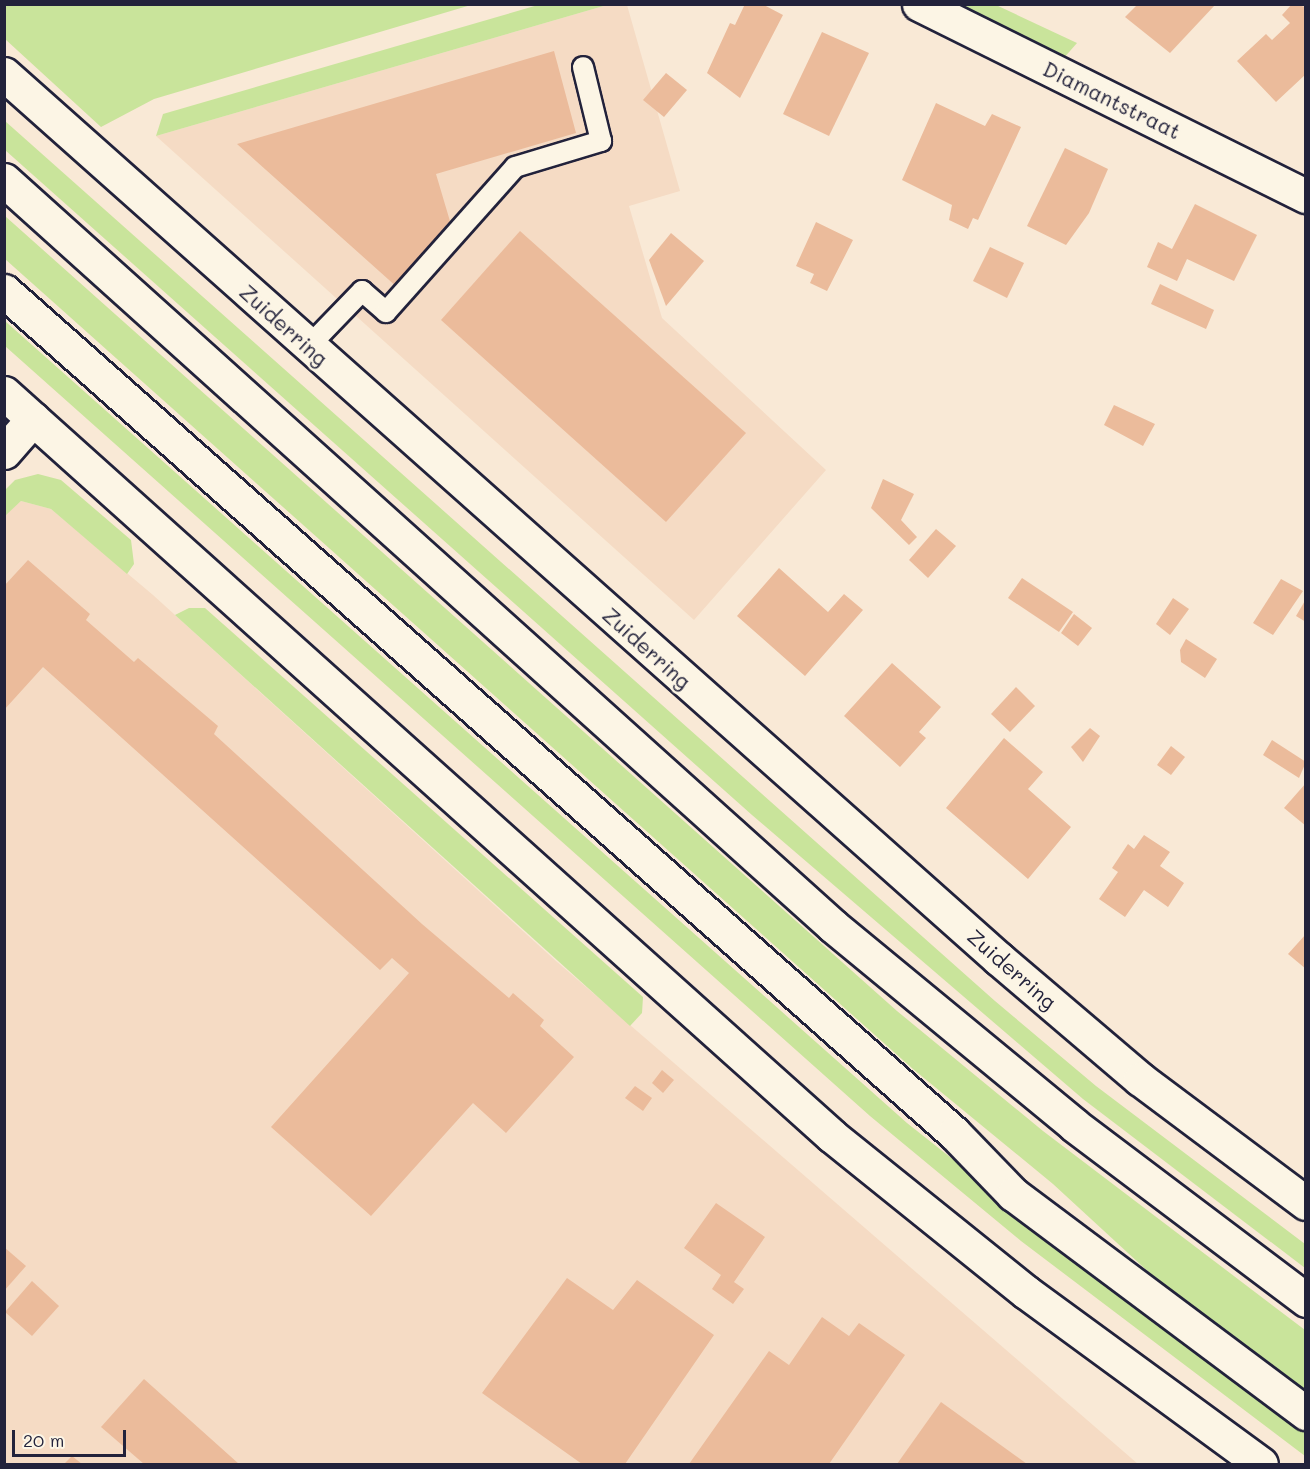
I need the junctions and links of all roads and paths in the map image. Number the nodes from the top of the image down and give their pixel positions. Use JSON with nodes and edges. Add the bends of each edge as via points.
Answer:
{"nodes":[{"id":1,"x":919,"y":4,"type":"edge"},
{"id":2,"x":583,"y":67,"type":"dead end"},
{"id":3,"x":4,"y":74,"type":"edge"},
{"id":4,"x":4,"y":180,"type":"edge"},
{"id":5,"x":1305,"y":196,"type":"edge"},
{"id":6,"x":4,"y":291,"type":"edge"},
{"id":7,"x":308,"y":347,"type":"junction"},
{"id":8,"x":4,"y":393,"type":"edge"},
{"id":9,"x":33,"y":419,"type":"junction"},
{"id":10,"x":4,"y":452,"type":"edge"},
{"id":11,"x":1305,"y":1203,"type":"edge"},
{"id":12,"x":1305,"y":1300,"type":"edge"},
{"id":13,"x":1305,"y":1413,"type":"edge"},
{"id":14,"x":1261,"y":1464,"type":"edge"}],
"edges":[{"from":1,"to":5,"type":"street","name":"Diamantstraat"},
{"from":2,"to":7,"type":"lane","via":[[601,141],[515,166],[386,312],[362,291]]},
{"from":3,"to":7,"type":"street","name":"Zuiderring"},
{"from":4,"to":12,"type":"street","via":[[833,926],[1074,1125]]},
{"from":6,"to":13,"type":"street","via":[[954,1133],[1013,1194]]},
{"from":7,"to":11,"type":"street","name":"Zuiderring","via":[[999,960],[1140,1079]]},
{"from":8,"to":9,"type":"street"},
{"from":9,"to":10,"type":"street"},
{"from":9,"to":14,"type":"street","via":[[832,1136],[1026,1292]]}]}
